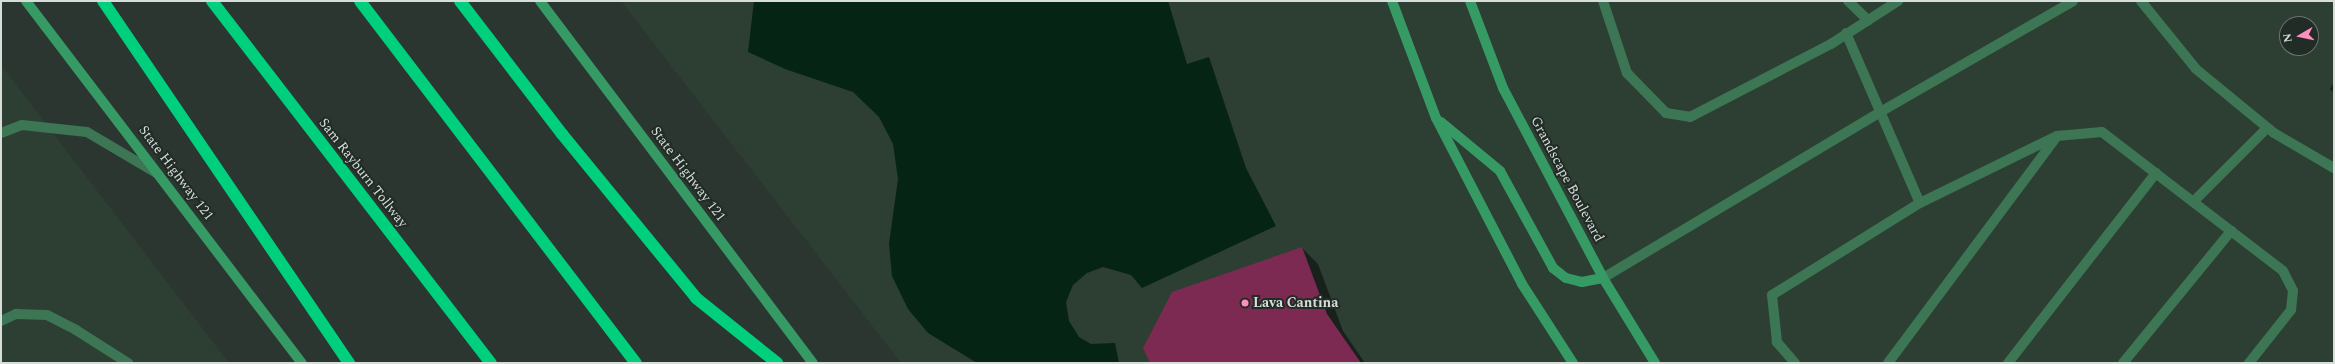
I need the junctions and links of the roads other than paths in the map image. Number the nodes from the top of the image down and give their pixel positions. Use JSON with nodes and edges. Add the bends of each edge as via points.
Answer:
{"nodes":[{"id":1,"x":26,"y":1,"type":"edge"},
{"id":2,"x":103,"y":1,"type":"edge"},
{"id":3,"x":212,"y":1,"type":"edge"},
{"id":4,"x":360,"y":1,"type":"edge"},
{"id":5,"x":460,"y":1,"type":"edge"},
{"id":6,"x":540,"y":1,"type":"edge"},
{"id":7,"x":1392,"y":1,"type":"edge"},
{"id":8,"x":1470,"y":1,"type":"edge"},
{"id":9,"x":1603,"y":1,"type":"edge"},
{"id":10,"x":1848,"y":1,"type":"edge"},
{"id":11,"x":1898,"y":1,"type":"edge"},
{"id":12,"x":2073,"y":1,"type":"edge"},
{"id":13,"x":2141,"y":1,"type":"edge"},
{"id":14,"x":1868,"y":20,"type":"junction"},
{"id":15,"x":1846,"y":34,"type":"junction"},
{"id":16,"x":1882,"y":111,"type":"junction"},
{"id":17,"x":1436,"y":118,"type":"junction"},
{"id":18,"x":2268,"y":128,"type":"junction"},
{"id":19,"x":1,"y":133,"type":"edge"},
{"id":20,"x":2057,"y":136,"type":"junction"},
{"id":21,"x":2334,"y":168,"type":"edge"},
{"id":22,"x":2156,"y":173,"type":"junction"},
{"id":23,"x":160,"y":175,"type":"junction"},
{"id":24,"x":2192,"y":202,"type":"junction"},
{"id":25,"x":1920,"y":203,"type":"junction"},
{"id":26,"x":2231,"y":231,"type":"junction"},
{"id":27,"x":1603,"y":278,"type":"junction"},
{"id":28,"x":1,"y":321,"type":"edge"},
{"id":29,"x":128,"y":363,"type":"edge"},
{"id":30,"x":302,"y":363,"type":"edge"},
{"id":31,"x":349,"y":363,"type":"edge"},
{"id":32,"x":491,"y":363,"type":"edge"},
{"id":33,"x":636,"y":363,"type":"edge"},
{"id":34,"x":777,"y":363,"type":"edge"},
{"id":35,"x":813,"y":363,"type":"edge"},
{"id":36,"x":1573,"y":363,"type":"edge"},
{"id":37,"x":1655,"y":363,"type":"edge"},
{"id":38,"x":1795,"y":363,"type":"edge"},
{"id":39,"x":1888,"y":363,"type":"edge"},
{"id":40,"x":2008,"y":363,"type":"edge"},
{"id":41,"x":2123,"y":363,"type":"edge"},
{"id":42,"x":2248,"y":363,"type":"edge"}],
"edges":[{"from":1,"to":23,"type":"street","name":"State Highway 121"},
{"from":2,"to":31,"type":"highway"},
{"from":3,"to":32,"type":"highway","name":"Sam Rayburn Tollway"},
{"from":4,"to":33,"type":"highway"},
{"from":5,"to":34,"type":"highway","via":[[562,134],[696,298]]},
{"from":6,"to":35,"type":"street","name":"State Highway 121"},
{"from":7,"to":17,"type":"street"},
{"from":8,"to":27,"type":"street","name":"Grandscape Boulevard","via":[[1503,88]]},
{"from":9,"to":15,"type":"street","via":[[1627,73],[1666,113],[1690,117]]},
{"from":10,"to":14,"type":"street"},
{"from":11,"to":14,"type":"street"},
{"from":12,"to":16,"type":"street"},
{"from":13,"to":18,"type":"street","via":[[2196,69]]},
{"from":14,"to":15,"type":"street"},
{"from":15,"to":16,"type":"street"},
{"from":16,"to":25,"type":"street"},
{"from":16,"to":27,"type":"street"},
{"from":17,"to":27,"type":"street","via":[[1500,171],[1553,268],[1566,278],[1582,282]]},
{"from":17,"to":36,"type":"street","via":[[1522,284]]},
{"from":18,"to":21,"type":"street"},
{"from":18,"to":24,"type":"street"},
{"from":19,"to":23,"type":"street","via":[[22,125],[87,132]]},
{"from":20,"to":22,"type":"street","via":[[2102,132]]},
{"from":20,"to":25,"type":"street"},
{"from":20,"to":39,"type":"street"},
{"from":22,"to":24,"type":"street"},
{"from":22,"to":40,"type":"street"},
{"from":23,"to":30,"type":"street","name":"State Highway 121"},
{"from":24,"to":26,"type":"street"},
{"from":25,"to":38,"type":"street","via":[[1772,295],[1777,342]]},
{"from":26,"to":41,"type":"street"},
{"from":26,"to":42,"type":"street","via":[[2283,271],[2293,291],[2291,310]]},
{"from":27,"to":37,"type":"street","name":"Grandscape Boulevard"},
{"from":28,"to":29,"type":"street","via":[[16,314],[47,315]]}]}
